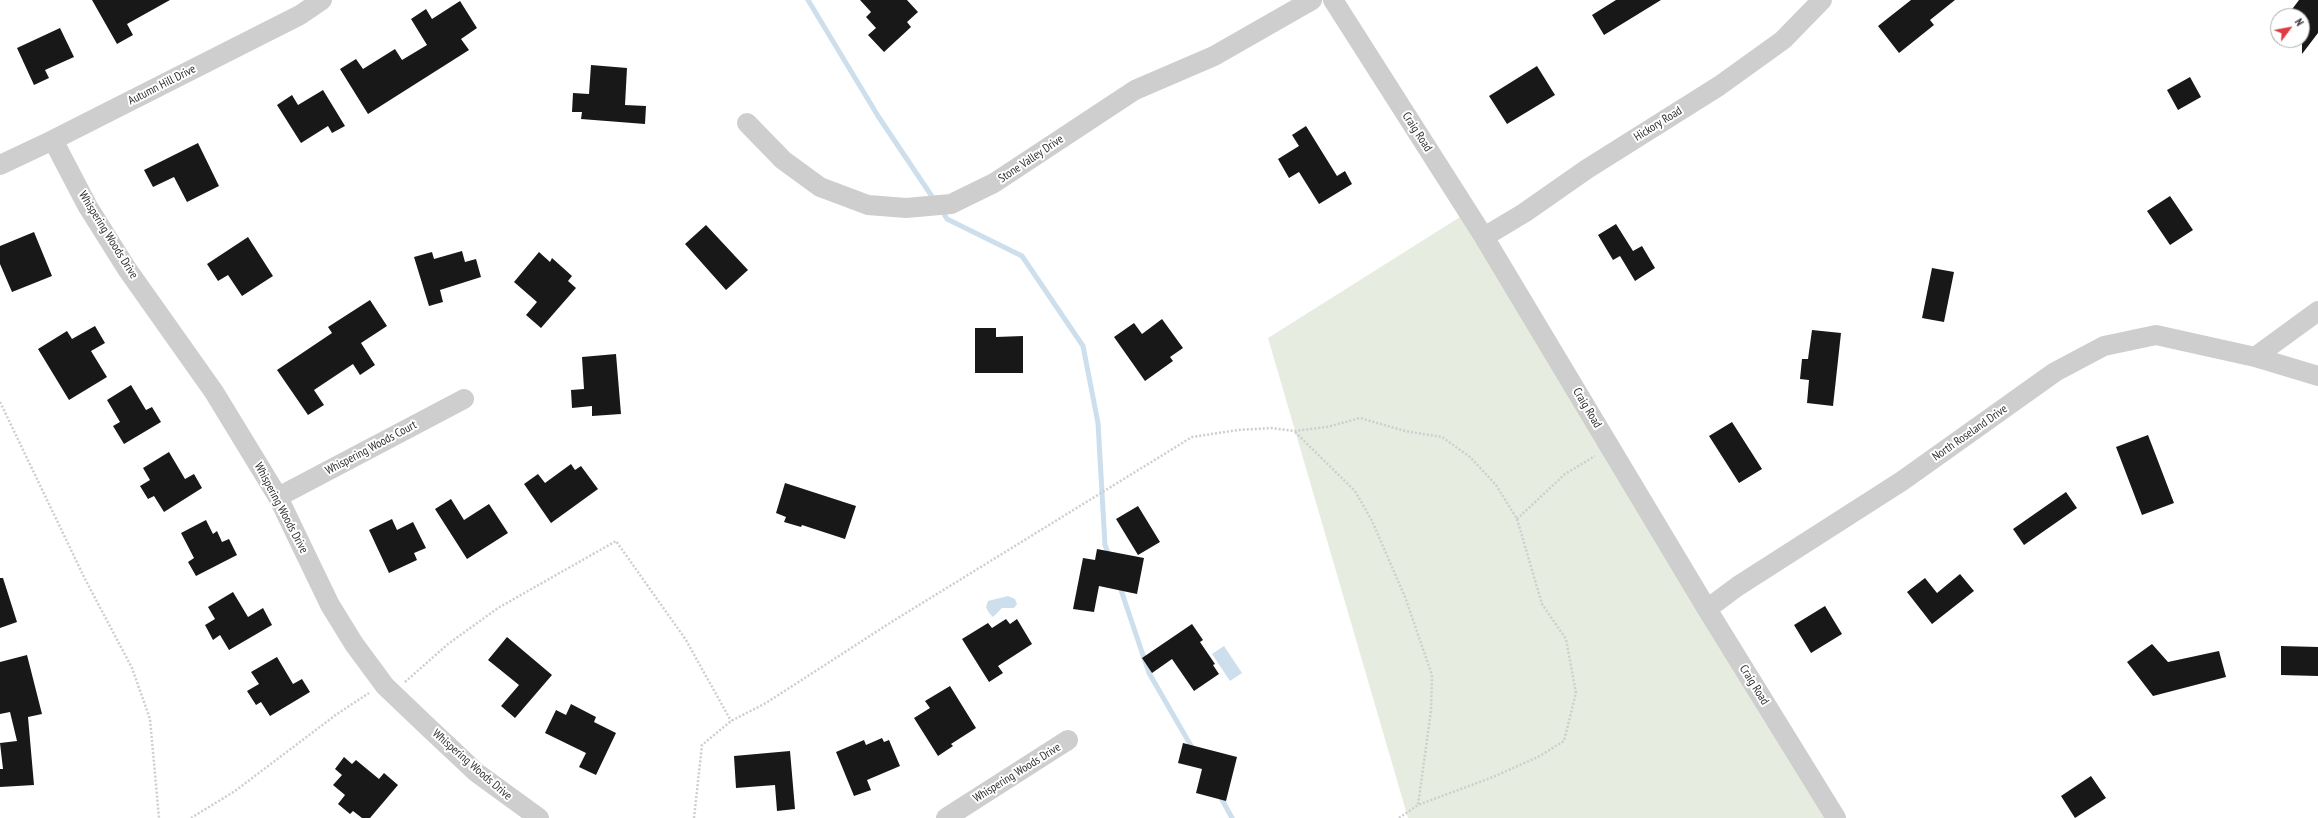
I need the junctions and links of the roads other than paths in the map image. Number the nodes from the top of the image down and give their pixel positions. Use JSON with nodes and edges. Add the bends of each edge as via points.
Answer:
{"nodes":[{"id":1,"x":322,"y":0,"type":"edge"},
{"id":2,"x":1312,"y":0,"type":"edge"},
{"id":3,"x":1333,"y":0,"type":"edge"},
{"id":4,"x":1822,"y":0,"type":"edge"},
{"id":5,"x":747,"y":123,"type":"dead end"},
{"id":6,"x":54,"y":140,"type":"junction"},
{"id":7,"x":0,"y":165,"type":"edge"},
{"id":8,"x":1484,"y":237,"type":"junction"},
{"id":9,"x":2318,"y":311,"type":"edge"},
{"id":10,"x":2255,"y":357,"type":"junction"},
{"id":11,"x":2318,"y":376,"type":"edge"},
{"id":12,"x":464,"y":399,"type":"dead end"},
{"id":13,"x":278,"y":497,"type":"junction"},
{"id":14,"x":1707,"y":608,"type":"junction"},
{"id":15,"x":1068,"y":740,"type":"dead end"},
{"id":16,"x":539,"y":818,"type":"edge"},
{"id":17,"x":946,"y":818,"type":"edge"},
{"id":18,"x":1836,"y":818,"type":"edge"}],
"edges":[{"from":1,"to":6,"type":"street","name":"Autumn Hill Drive","via":[[300,15]]},
{"from":2,"to":5,"type":"street","name":"Stone Valley Drive","via":[[1214,56],[1135,90],[994,183],[951,204],[906,208],[868,205],[820,187],[783,160]]},
{"from":3,"to":8,"type":"street","name":"Craig Road"},
{"from":4,"to":8,"type":"street","name":"Hickory Road","via":[[1783,40],[1719,86]]},
{"from":6,"to":7,"type":"street","name":"Autumn Hill Drive"},
{"from":6,"to":13,"type":"street","name":"Whispering Woods Drive","via":[[88,208],[127,269],[214,392]]},
{"from":8,"to":14,"type":"street","name":"Craig Road"},
{"from":9,"to":10,"type":"street"},
{"from":10,"to":11,"type":"street","name":"North Roseland Drive"},
{"from":10,"to":14,"type":"street","name":"North Roseland Drive","via":[[2156,335],[2104,346],[2055,372],[1902,481]]},
{"from":12,"to":13,"type":"street","name":"Whispering Woods Court"},
{"from":13,"to":16,"type":"street","name":"Whispering Woods Drive","via":[[330,605],[354,644],[388,689],[477,773]]},
{"from":14,"to":18,"type":"street","name":"Craig Road"},
{"from":15,"to":17,"type":"street","name":"Whispering Woods Drive"}]}
